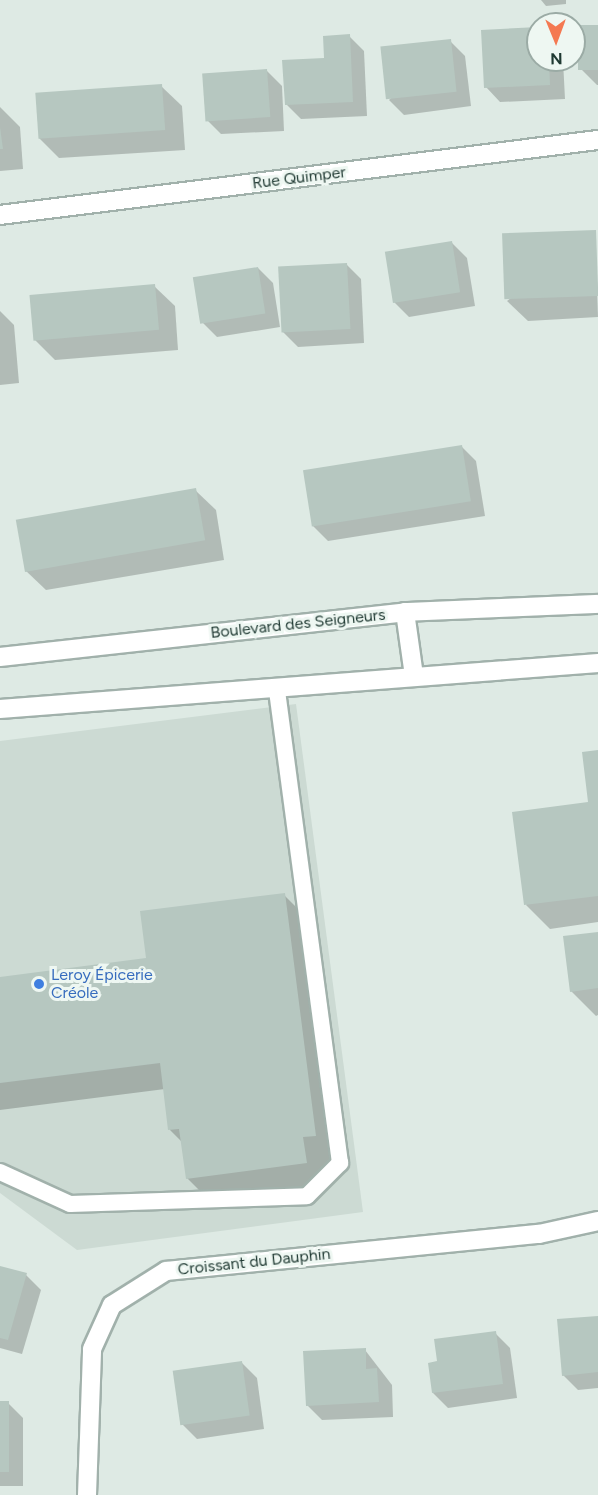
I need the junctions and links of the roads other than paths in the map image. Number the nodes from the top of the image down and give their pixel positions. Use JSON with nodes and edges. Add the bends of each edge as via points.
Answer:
{"nodes":[{"id":1,"x":598,"y":140,"type":"edge"},
{"id":2,"x":0,"y":215,"type":"edge"},
{"id":3,"x":598,"y":604,"type":"edge"},
{"id":4,"x":405,"y":612,"type":"junction"},
{"id":5,"x":0,"y":657,"type":"edge"},
{"id":6,"x":598,"y":663,"type":"edge"},
{"id":7,"x":414,"y":676,"type":"junction"},
{"id":8,"x":277,"y":689,"type":"junction"},
{"id":9,"x":0,"y":709,"type":"edge"},
{"id":10,"x":0,"y":1172,"type":"edge"},
{"id":11,"x":598,"y":1221,"type":"edge"},
{"id":12,"x":87,"y":1495,"type":"edge"}],
"edges":[{"from":1,"to":2,"type":"street","name":"Rue Quimper"},
{"from":3,"to":4,"type":"street","name":"Boulevard des Seigneurs"},
{"from":4,"to":5,"type":"street","name":"Boulevard des Seigneurs"},
{"from":4,"to":7,"type":"street"},
{"from":6,"to":7,"type":"street"},
{"from":7,"to":8,"type":"street"},
{"from":8,"to":9,"type":"street"},
{"from":8,"to":10,"type":"lane","via":[[340,1163],[307,1196],[70,1204]]},
{"from":11,"to":12,"type":"street","name":"Croissant du Dauphin","via":[[540,1234],[166,1271],[112,1305],[92,1349]]}]}
